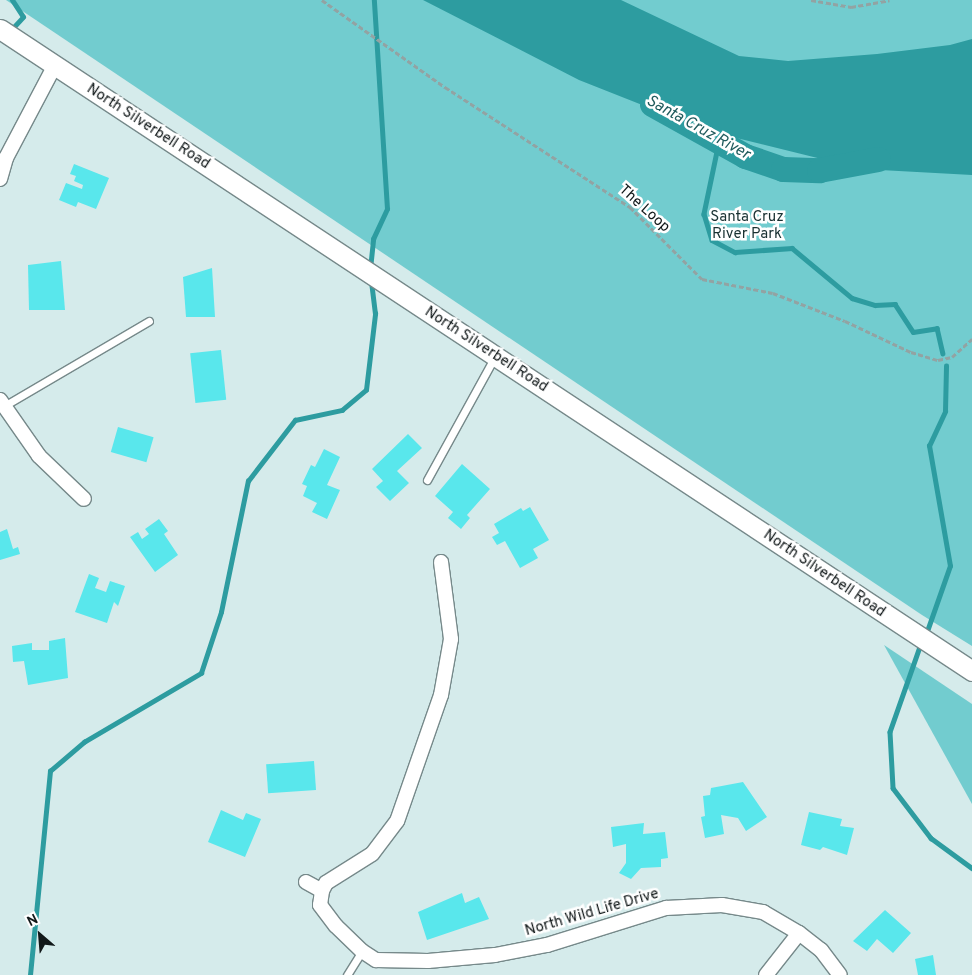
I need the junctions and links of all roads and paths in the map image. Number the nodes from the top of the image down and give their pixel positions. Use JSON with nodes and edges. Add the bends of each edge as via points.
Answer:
{"nodes":[{"id":1,"x":322,"y":0,"type":"edge"},
{"id":2,"x":810,"y":0,"type":"edge"},
{"id":3,"x":889,"y":0,"type":"edge"},
{"id":4,"x":0,"y":29,"type":"edge"},
{"id":5,"x":55,"y":65,"type":"junction"},
{"id":6,"x":0,"y":179,"type":"edge"},
{"id":7,"x":149,"y":321,"type":"dead end"},
{"id":8,"x":972,"y":339,"type":"edge"},
{"id":9,"x":495,"y":356,"type":"junction"},
{"id":10,"x":2,"y":403,"type":"edge"},
{"id":11,"x":427,"y":480,"type":"dead end"},
{"id":12,"x":84,"y":500,"type":"dead end"},
{"id":13,"x":441,"y":562,"type":"dead end"},
{"id":14,"x":972,"y":671,"type":"edge"},
{"id":15,"x":306,"y":882,"type":"dead end"},
{"id":16,"x":322,"y":891,"type":"junction"},
{"id":17,"x":799,"y":933,"type":"junction"},
{"id":18,"x":362,"y":952,"type":"junction"},
{"id":19,"x":347,"y":975,"type":"edge"},
{"id":20,"x":766,"y":975,"type":"edge"},
{"id":21,"x":840,"y":975,"type":"edge"}],
"edges":[{"from":1,"to":8,"type":"path","name":"The Loop","via":[[445,87],[630,207],[702,279],[773,293],[845,321],[911,352],[938,360],[952,356]]},
{"from":2,"to":3,"type":"path","via":[[851,7]]},
{"from":4,"to":5,"type":"main road","name":"North Silverbell Road"},
{"from":5,"to":6,"type":"street","via":[[6,158]]},
{"from":5,"to":9,"type":"main road","name":"North Silverbell Road"},
{"from":7,"to":10,"type":"lane"},
{"from":9,"to":11,"type":"lane"},
{"from":9,"to":14,"type":"main road","name":"North Silverbell Road"},
{"from":10,"to":12,"type":"street","via":[[39,456]]},
{"from":13,"to":16,"type":"street","via":[[451,640],[441,695],[423,752],[397,821],[372,854],[326,883]]},
{"from":15,"to":16,"type":"street"},
{"from":16,"to":18,"type":"street","name":"North Wild Life Drive","via":[[320,905],[325,914]]},
{"from":17,"to":18,"type":"street","name":"North Wild Life Drive","via":[[762,912],[693,904],[666,908],[547,945],[495,955],[400,962],[376,960]]},
{"from":17,"to":20,"type":"street"},
{"from":17,"to":21,"type":"street","name":"North Wild Life Drive","via":[[821,950]]},
{"from":18,"to":19,"type":"lane"}]}
